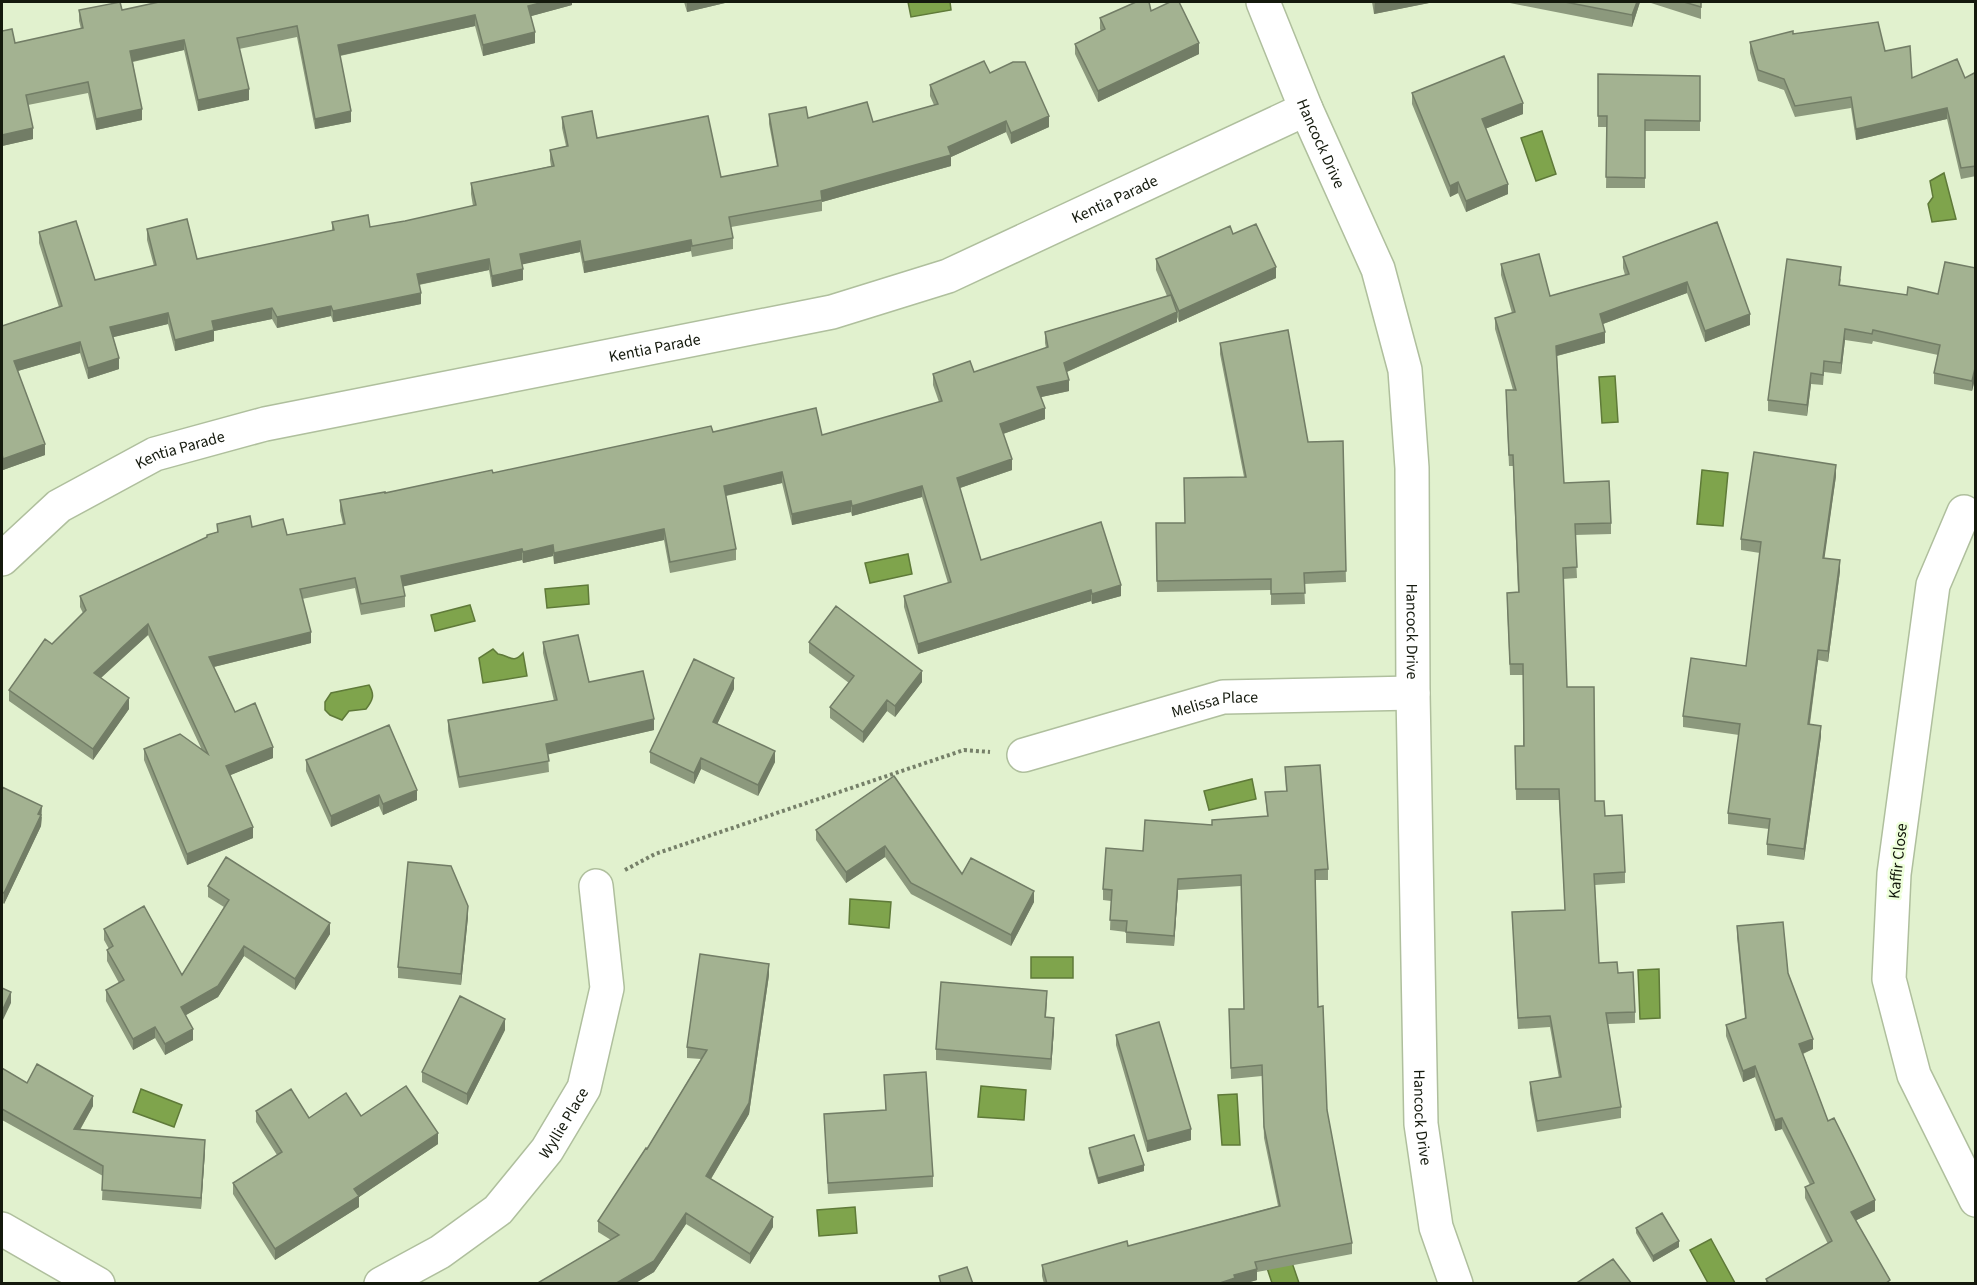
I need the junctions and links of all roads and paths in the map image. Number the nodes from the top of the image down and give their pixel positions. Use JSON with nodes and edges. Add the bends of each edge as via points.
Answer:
{"nodes":[{"id":1,"x":1263,"y":2,"type":"edge"},
{"id":2,"x":1306,"y":109,"type":"junction"},
{"id":3,"x":1964,"y":512,"type":"dead end"},
{"id":4,"x":2,"y":559,"type":"edge"},
{"id":5,"x":1413,"y":693,"type":"junction"},
{"id":6,"x":1024,"y":755,"type":"joint"},
{"id":7,"x":596,"y":886,"type":"joint"},
{"id":8,"x":1976,"y":1200,"type":"edge"},
{"id":9,"x":2,"y":1229,"type":"edge"},
{"id":10,"x":98,"y":1284,"type":"edge"},
{"id":11,"x":381,"y":1284,"type":"edge"},
{"id":12,"x":1456,"y":1284,"type":"edge"}],
"edges":[{"from":1,"to":2,"type":"street","name":"Hancock Drive"},
{"from":2,"to":4,"type":"street","name":"Kentia Parade","via":[[948,276],[832,312],[265,424],[155,454],[59,506]]},
{"from":2,"to":5,"type":"street","name":"Hancock Drive","via":[[1378,268],[1405,370],[1412,468]]},
{"from":3,"to":8,"type":"street","name":"Kaffir Close","via":[[1933,585],[1894,874],[1889,979],[1914,1075]]},
{"from":5,"to":6,"type":"street","name":"Melissa Place","via":[[1223,697]]},
{"from":5,"to":12,"type":"street","name":"Hancock Drive","via":[[1421,1124],[1437,1227]]},
{"from":6,"to":7,"type":"path","via":[[964,750],[655,854]]},
{"from":7,"to":11,"type":"street","name":"Wyllie Place","via":[[607,988],[584,1088],[547,1150],[498,1210],[440,1252]]},
{"from":9,"to":10,"type":"street"}]}
